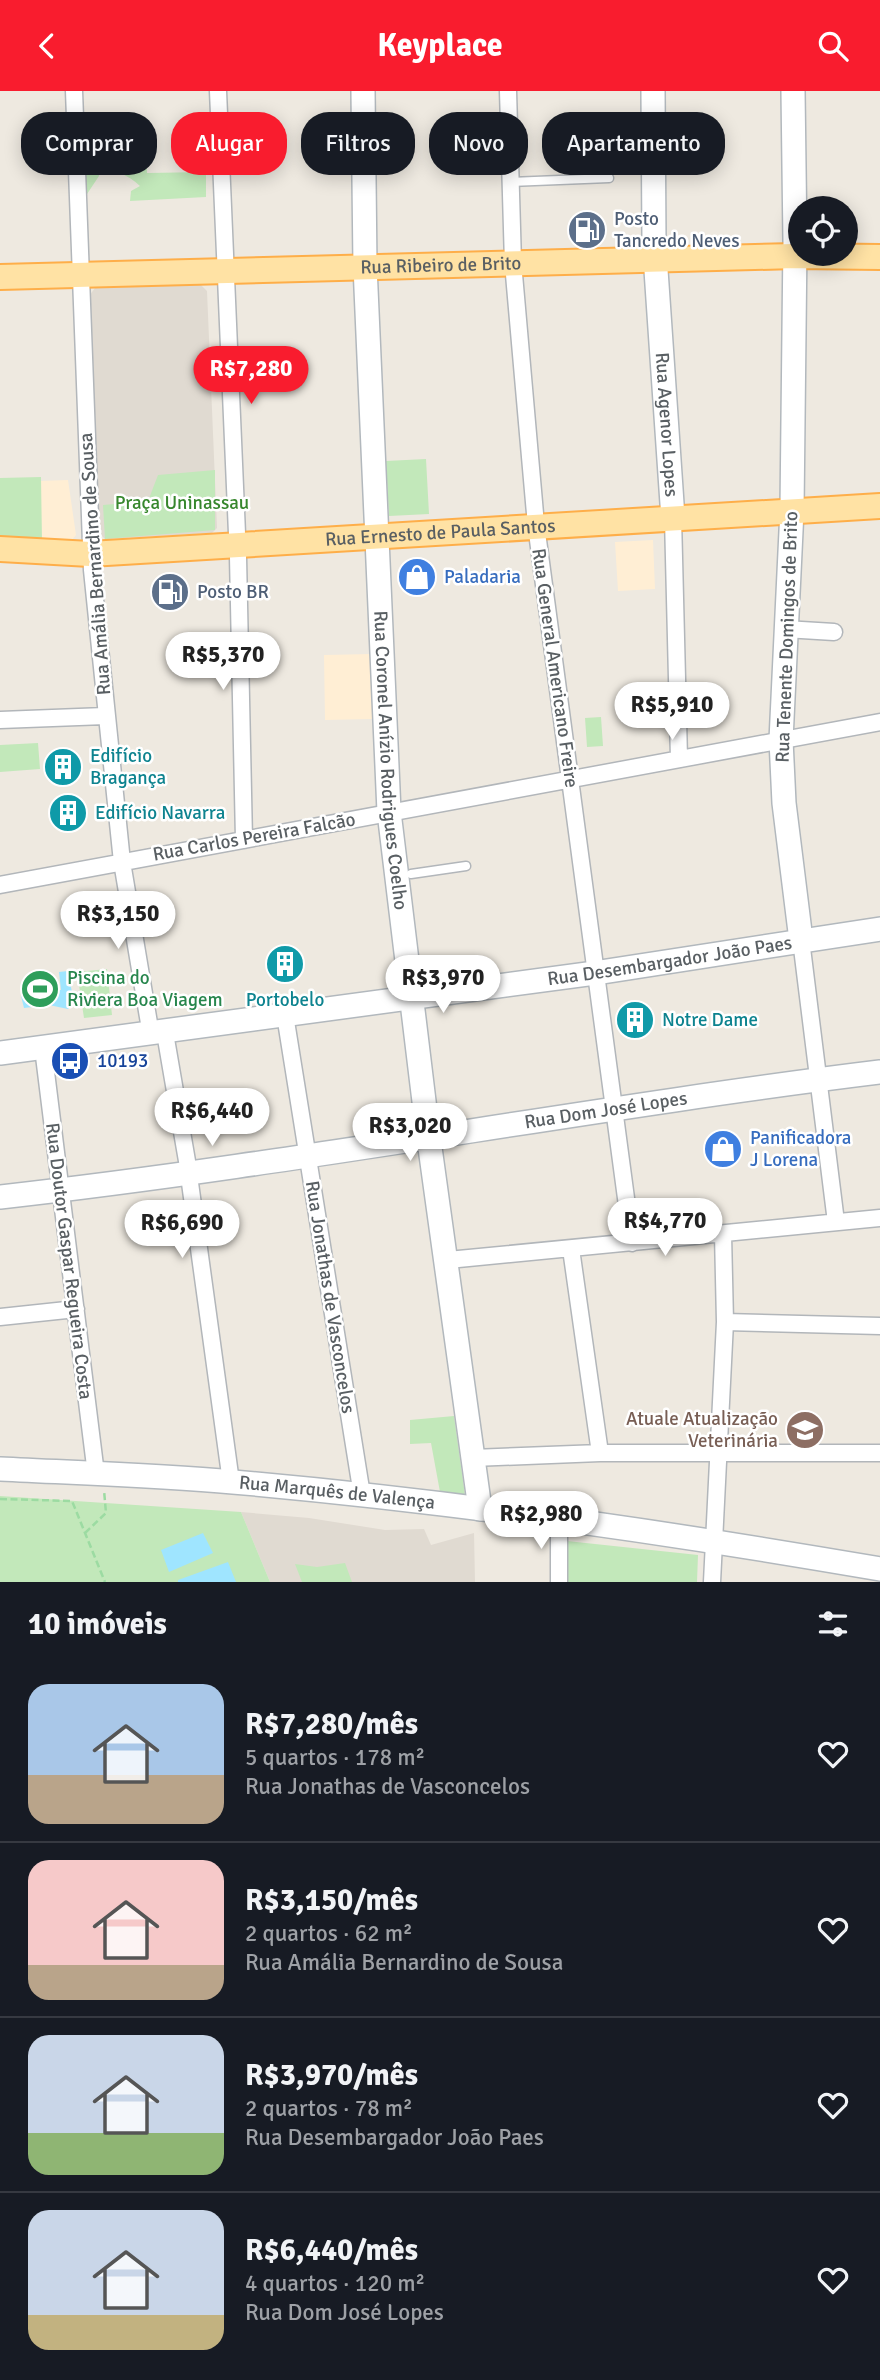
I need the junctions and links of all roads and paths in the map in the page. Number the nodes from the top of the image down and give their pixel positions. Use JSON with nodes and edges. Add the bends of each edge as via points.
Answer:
{"nodes":[{"id":1,"x":74,"y":91,"type":"edge"},
{"id":2,"x":218,"y":91,"type":"edge"},
{"id":3,"x":363,"y":91,"type":"edge"},
{"id":4,"x":509,"y":91,"type":"edge"},
{"id":5,"x":653,"y":91,"type":"edge"},
{"id":6,"x":793,"y":91,"type":"edge"},
{"id":7,"x":609,"y":178,"type":"dead end"},
{"id":8,"x":510,"y":182,"type":"junction"},
{"id":9,"x":794,"y":196,"type":"edge"},
{"id":10,"x":788,"y":256,"type":"edge"},
{"id":11,"x":858,"y":257,"type":"edge"},
{"id":12,"x":880,"y":257,"type":"edge"},
{"id":13,"x":655,"y":259,"type":"junction"},
{"id":14,"x":513,"y":263,"type":"junction"},
{"id":15,"x":365,"y":266,"type":"junction"},
{"id":16,"x":795,"y":266,"type":"edge"},
{"id":17,"x":227,"y":269,"type":"junction"},
{"id":18,"x":79,"y":274,"type":"junction"},
{"id":19,"x":0,"y":277,"type":"edge"},
{"id":20,"x":880,"y":506,"type":"edge"},
{"id":21,"x":792,"y":510,"type":"junction"},
{"id":22,"x":673,"y":518,"type":"junction"},
{"id":23,"x":536,"y":524,"type":"junction"},
{"id":24,"x":375,"y":535,"type":"junction"},
{"id":25,"x":237,"y":544,"type":"junction"},
{"id":26,"x":0,"y":549,"type":"edge"},
{"id":27,"x":90,"y":554,"type":"junction"},
{"id":28,"x":785,"y":629,"type":"junction"},
{"id":29,"x":834,"y":632,"type":"dead end"},
{"id":30,"x":105,"y":716,"type":"junction"},
{"id":31,"x":0,"y":720,"type":"edge"},
{"id":32,"x":880,"y":722,"type":"edge"},
{"id":33,"x":781,"y":740,"type":"junction"},
{"id":34,"x":679,"y":759,"type":"junction"},
{"id":35,"x":570,"y":778,"type":"junction"},
{"id":36,"x":389,"y":812,"type":"junction"},
{"id":37,"x":244,"y":840,"type":"junction"},
{"id":38,"x":122,"y":862,"type":"junction"},
{"id":39,"x":466,"y":866,"type":"dead end"},
{"id":40,"x":403,"y":875,"type":"junction"},
{"id":41,"x":0,"y":885,"type":"edge"},
{"id":42,"x":880,"y":929,"type":"edge"},
{"id":43,"x":802,"y":940,"type":"junction"},
{"id":44,"x":595,"y":973,"type":"junction"},
{"id":45,"x":411,"y":997,"type":"junction"},
{"id":46,"x":285,"y":1015,"type":"junction"},
{"id":47,"x":158,"y":1034,"type":"junction"},
{"id":48,"x":43,"y":1048,"type":"junction"},
{"id":49,"x":0,"y":1053,"type":"edge"},
{"id":50,"x":880,"y":1072,"type":"edge"},
{"id":51,"x":820,"y":1079,"type":"junction"},
{"id":52,"x":612,"y":1108,"type":"junction"},
{"id":53,"x":429,"y":1138,"type":"junction"},
{"id":54,"x":307,"y":1157,"type":"junction"},
{"id":55,"x":189,"y":1173,"type":"junction"},
{"id":56,"x":60,"y":1191,"type":"junction"},
{"id":57,"x":0,"y":1198,"type":"edge"},
{"id":58,"x":880,"y":1218,"type":"edge"},
{"id":59,"x":836,"y":1221,"type":"junction"},
{"id":60,"x":723,"y":1234,"type":"junction"},
{"id":61,"x":632,"y":1243,"type":"junction"},
{"id":62,"x":571,"y":1249,"type":"junction"},
{"id":63,"x":448,"y":1260,"type":"junction"},
{"id":64,"x":76,"y":1309,"type":"junction"},
{"id":65,"x":0,"y":1317,"type":"edge"},
{"id":66,"x":724,"y":1322,"type":"junction"},
{"id":67,"x":880,"y":1326,"type":"edge"},
{"id":68,"x":600,"y":1453,"type":"junction"},
{"id":69,"x":720,"y":1453,"type":"junction"},
{"id":70,"x":880,"y":1453,"type":"edge"},
{"id":71,"x":474,"y":1458,"type":"junction"},
{"id":72,"x":0,"y":1469,"type":"edge"},
{"id":73,"x":96,"y":1474,"type":"junction"},
{"id":74,"x":231,"y":1482,"type":"junction"},
{"id":75,"x":362,"y":1495,"type":"junction"},
{"id":76,"x":0,"y":1499,"type":"edge"},
{"id":77,"x":480,"y":1509,"type":"junction"},
{"id":78,"x":559,"y":1520,"type":"junction"},
{"id":79,"x":85,"y":1533,"type":"junction"},
{"id":80,"x":713,"y":1540,"type":"junction"},
{"id":81,"x":880,"y":1569,"type":"edge"},
{"id":82,"x":105,"y":1582,"type":"edge"},
{"id":83,"x":559,"y":1582,"type":"edge"},
{"id":84,"x":712,"y":1582,"type":"edge"}],
"edges":[{"from":1,"to":18,"type":"street","name":"Rua Amália Bernardino de Sousa"},
{"from":2,"to":17,"type":"street"},
{"from":3,"to":15,"type":"street","name":"Rua Coronel Anízio Rodrigues Coelho"},
{"from":4,"to":8,"type":"street","name":"Rua General Americano Freire"},
{"from":5,"to":13,"type":"street","name":"Rua Agenor Lopes"},
{"from":6,"to":9,"type":"street","name":"Rua Tenente Domingos de Brito"},
{"from":7,"to":8,"type":"lane"},
{"from":8,"to":14,"type":"street","name":"Rua General Americano Freire"},
{"from":10,"to":13,"type":"main road","name":"Rua Ribeiro de Brito"},
{"from":11,"to":12,"type":"main road","name":"Rua Ribeiro de Brito"},
{"from":13,"to":14,"type":"main road","name":"Rua Ribeiro de Brito"},
{"from":13,"to":22,"type":"street","name":"Rua Agenor Lopes"},
{"from":14,"to":15,"type":"main road","name":"Rua Ribeiro de Brito"},
{"from":14,"to":23,"type":"street","name":"Rua General Americano Freire"},
{"from":15,"to":17,"type":"main road","name":"Rua Ribeiro de Brito"},
{"from":15,"to":24,"type":"street","name":"Rua Coronel Anízio Rodrigues Coelho"},
{"from":16,"to":21,"type":"street","name":"Rua Tenente Domingos de Brito"},
{"from":17,"to":18,"type":"main road","name":"Rua Ribeiro de Brito"},
{"from":17,"to":25,"type":"street"},
{"from":18,"to":19,"type":"main road","name":"Rua Ribeiro de Brito"},
{"from":18,"to":27,"type":"street","name":"Rua Amália Bernardino de Sousa"},
{"from":20,"to":21,"type":"main road","name":"Rua Ernesto de Paula Santos"},
{"from":21,"to":22,"type":"main road","name":"Rua Ernesto de Paula Santos"},
{"from":21,"to":28,"type":"street","name":"Rua Tenente Domingos de Brito"},
{"from":22,"to":23,"type":"main road","name":"Rua Ernesto de Paula Santos"},
{"from":22,"to":34,"type":"street","name":"Rua Agenor Lopes"},
{"from":23,"to":24,"type":"main road","name":"Rua Ernesto de Paula Santos"},
{"from":23,"to":35,"type":"street","name":"Rua General Americano Freire"},
{"from":24,"to":25,"type":"main road","name":"Rua Ernesto de Paula Santos"},
{"from":24,"to":36,"type":"street","name":"Rua Coronel Anízio Rodrigues Coelho"},
{"from":25,"to":27,"type":"main road","name":"Rua Ernesto de Paula Santos"},
{"from":25,"to":37,"type":"street"},
{"from":26,"to":27,"type":"main road","name":"Rua Ernesto de Paula Santos"},
{"from":27,"to":30,"type":"street","name":"Rua Amália Bernardino de Sousa"},
{"from":28,"to":29,"type":"street"},
{"from":28,"to":33,"type":"street","name":"Rua Tenente Domingos de Brito"},
{"from":30,"to":31,"type":"street"},
{"from":30,"to":38,"type":"street","name":"Rua Amália Bernardino de Sousa"},
{"from":32,"to":33,"type":"street","name":"Rua Carlos Pereira Falcão"},
{"from":33,"to":34,"type":"street","name":"Rua Carlos Pereira Falcão"},
{"from":33,"to":43,"type":"street","name":"Rua Tenente Domingos de Brito","via":[[790,863]]},
{"from":34,"to":35,"type":"street","name":"Rua Carlos Pereira Falcão"},
{"from":35,"to":36,"type":"street","name":"Rua Carlos Pereira Falcão"},
{"from":35,"to":44,"type":"street","name":"Rua General Americano Freire"},
{"from":36,"to":37,"type":"street","name":"Rua Carlos Pereira Falcão"},
{"from":36,"to":40,"type":"street","name":"Rua Coronel Anízio Rodrigues Coelho"},
{"from":37,"to":38,"type":"street","name":"Rua Carlos Pereira Falcão"},
{"from":38,"to":41,"type":"street","name":"Rua Carlos Pereira Falcão"},
{"from":38,"to":47,"type":"street","name":"Rua Amália Bernardino de Sousa"},
{"from":39,"to":40,"type":"lane"},
{"from":40,"to":45,"type":"street","name":"Rua Coronel Anízio Rodrigues Coelho"},
{"from":42,"to":43,"type":"street","name":"Rua Desembargador João Paes"},
{"from":43,"to":44,"type":"street","name":"Rua Desembargador João Paes"},
{"from":43,"to":51,"type":"street","name":"Rua Tenente Domingos de Brito"},
{"from":44,"to":45,"type":"street","name":"Rua Desembargador João Paes"},
{"from":44,"to":52,"type":"street","name":"Rua General Americano Freire"},
{"from":45,"to":46,"type":"street","name":"Rua Desembargador João Paes"},
{"from":45,"to":53,"type":"street","name":"Rua Coronel Anízio Rodrigues Coelho"},
{"from":46,"to":47,"type":"street","name":"Rua Desembargador João Paes"},
{"from":46,"to":54,"type":"street","name":"Rua Jonathas de Vasconcelos"},
{"from":47,"to":48,"type":"street","name":"Rua Desembargador João Paes"},
{"from":47,"to":55,"type":"street","name":"Rua Amália Bernardino de Sousa"},
{"from":48,"to":49,"type":"street","name":"Rua Desembargador João Paes"},
{"from":48,"to":56,"type":"street","name":"Rua Doutor Gaspar Regueira Costa"},
{"from":50,"to":51,"type":"street","name":"Rua Dom José Lopes"},
{"from":51,"to":52,"type":"street","name":"Rua Dom José Lopes"},
{"from":51,"to":59,"type":"street","name":"Rua Tenente Domingos de Brito"},
{"from":52,"to":53,"type":"street","name":"Rua Dom José Lopes"},
{"from":52,"to":61,"type":"street","name":"Rua General Americano Freire"},
{"from":53,"to":54,"type":"street","name":"Rua Dom José Lopes"},
{"from":53,"to":63,"type":"street","name":"Rua Coronel Anízio Rodrigues Coelho"},
{"from":54,"to":55,"type":"street","name":"Rua Dom José Lopes"},
{"from":54,"to":75,"type":"street","name":"Rua Jonathas de Vasconcelos"},
{"from":55,"to":56,"type":"street","name":"Rua Dom José Lopes"},
{"from":55,"to":74,"type":"street","name":"Rua Amália Bernardino de Sousa"},
{"from":56,"to":57,"type":"street","name":"Rua Dom José Lopes"},
{"from":56,"to":64,"type":"street","name":"Rua Doutor Gaspar Regueira Costa"},
{"from":58,"to":59,"type":"street"},
{"from":59,"to":60,"type":"street"},
{"from":60,"to":61,"type":"street"},
{"from":60,"to":66,"type":"street"},
{"from":61,"to":62,"type":"street"},
{"from":62,"to":63,"type":"street"},
{"from":62,"to":68,"type":"street"},
{"from":63,"to":71,"type":"street","name":"Rua Coronel Anízio Rodrigues Coelho"},
{"from":64,"to":65,"type":"street"},
{"from":64,"to":73,"type":"street","name":"Rua Doutor Gaspar Regueira Costa"},
{"from":66,"to":67,"type":"street"},
{"from":66,"to":69,"type":"street"},
{"from":68,"to":69,"type":"street"},
{"from":68,"to":71,"type":"street"},
{"from":69,"to":70,"type":"street"},
{"from":69,"to":80,"type":"street"},
{"from":71,"to":77,"type":"street","name":"Rua Coronel Anízio Rodrigues Coelho"},
{"from":72,"to":73,"type":"street","name":"Rua Marquês de Valença"},
{"from":73,"to":74,"type":"street","name":"Rua Marquês de Valença"},
{"from":73,"to":79,"type":"path","via":[[103,1486],[106,1513]]},
{"from":74,"to":75,"type":"street","name":"Rua Marquês de Valença"},
{"from":75,"to":77,"type":"street","name":"Rua Marquês de Valença"},
{"from":76,"to":79,"type":"path","via":[[72,1501]]},
{"from":77,"to":78,"type":"street","name":"Rua Marquês de Valença"},
{"from":78,"to":80,"type":"street","name":"Rua Marquês de Valença"},
{"from":78,"to":83,"type":"street"},
{"from":79,"to":82,"type":"path"},
{"from":80,"to":81,"type":"street","name":"Rua Marquês de Valença"},
{"from":80,"to":84,"type":"street"}]}
